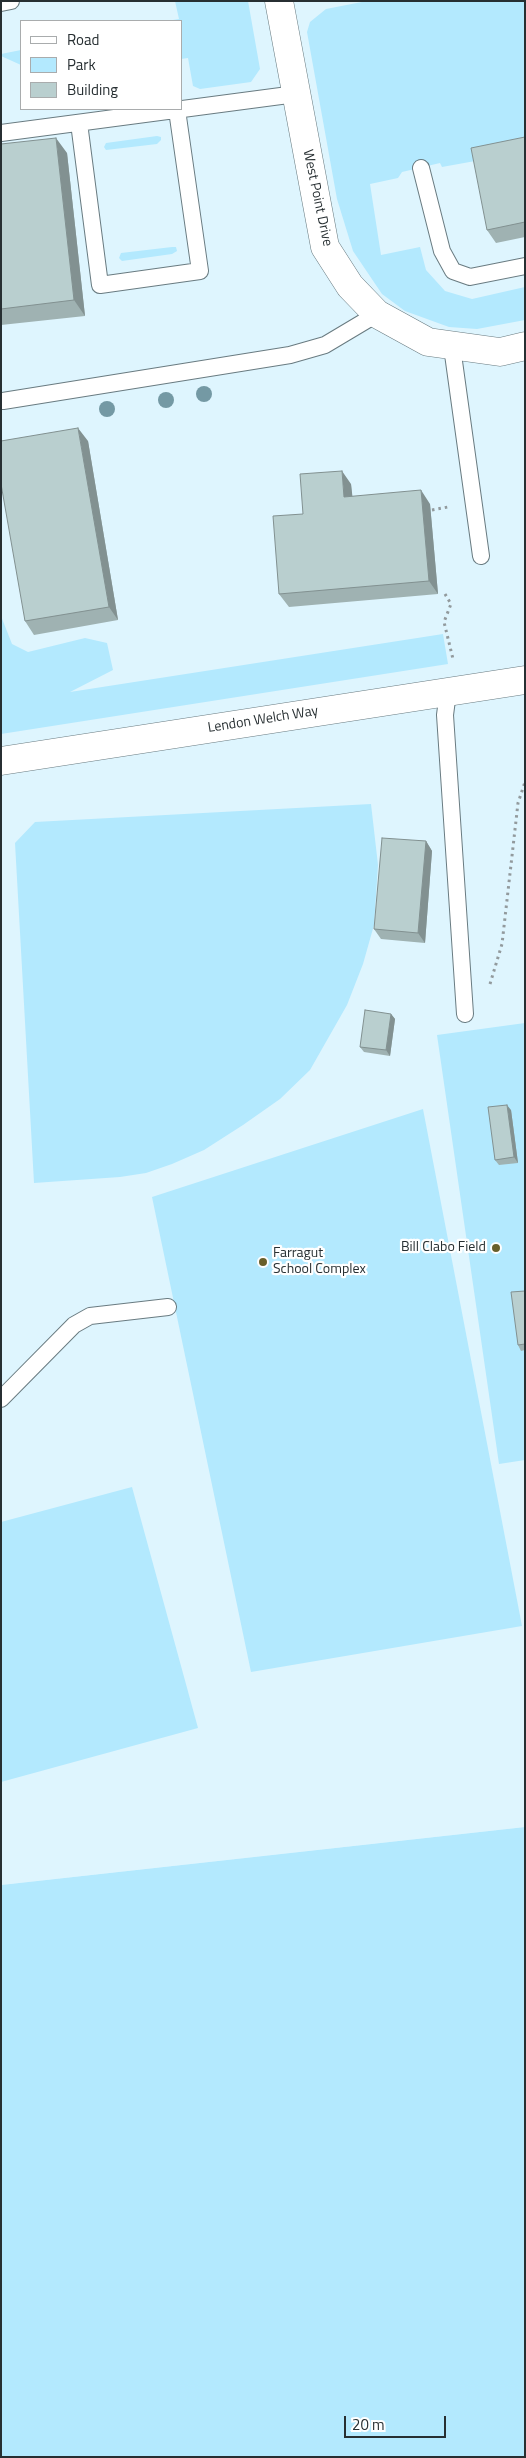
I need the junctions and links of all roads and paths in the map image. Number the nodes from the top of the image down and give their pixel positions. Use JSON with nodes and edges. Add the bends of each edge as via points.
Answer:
{"nodes":[{"id":1,"x":11,"y":1,"type":"edge"},
{"id":2,"x":278,"y":1,"type":"edge"},
{"id":3,"x":1,"y":3,"type":"edge"},
{"id":4,"x":296,"y":94,"type":"junction"},
{"id":5,"x":182,"y":109,"type":"edge"},
{"id":6,"x":177,"y":110,"type":"edge"},
{"id":7,"x":79,"y":122,"type":"junction"},
{"id":8,"x":1,"y":133,"type":"edge"},
{"id":9,"x":421,"y":168,"type":"dead end"},
{"id":10,"x":525,"y":266,"type":"edge"},
{"id":11,"x":377,"y":314,"type":"junction"},
{"id":12,"x":525,"y":346,"type":"edge"},
{"id":13,"x":452,"y":347,"type":"junction"},
{"id":14,"x":3,"y":401,"type":"dead end"},
{"id":15,"x":481,"y":556,"type":"dead end"},
{"id":16,"x":445,"y":594,"type":"dead end"},
{"id":17,"x":525,"y":680,"type":"edge"},
{"id":18,"x":448,"y":692,"type":"junction"},
{"id":19,"x":1,"y":761,"type":"edge"},
{"id":20,"x":525,"y":782,"type":"edge"},
{"id":21,"x":465,"y":1014,"type":"joint"},
{"id":22,"x":168,"y":1307,"type":"dead end"},
{"id":23,"x":1,"y":1399,"type":"edge"}],
"edges":[{"from":1,"to":3,"type":"lane"},
{"from":2,"to":4,"type":"street","name":"West Point Drive"},
{"from":4,"to":5,"type":"lane"},
{"from":4,"to":11,"type":"street","name":"West Point Drive","via":[[325,247],[350,286]]},
{"from":6,"to":7,"type":"lane"},
{"from":6,"to":7,"type":"lane","via":[[200,271],[100,285]]},
{"from":7,"to":8,"type":"lane"},
{"from":9,"to":10,"type":"lane","via":[[442,251],[453,271],[470,277]]},
{"from":11,"to":13,"type":"street","name":"West Point Drive","via":[[428,342]]},
{"from":11,"to":14,"type":"lane","via":[[325,345],[290,355]]},
{"from":12,"to":13,"type":"street","name":"West Point Drive","via":[[500,352]]},
{"from":13,"to":15,"type":"lane"},
{"from":16,"to":18,"type":"path","via":[[451,604],[444,622],[453,659]]},
{"from":17,"to":18,"type":"street","name":"Lendon Welch Way"},
{"from":18,"to":19,"type":"street","name":"Lendon Welch Way"},
{"from":18,"to":21,"type":"lane","via":[[445,715]]},
{"from":20,"to":21,"type":"path","via":[[518,803],[502,944],[482,1012]]},
{"from":22,"to":23,"type":"lane","via":[[90,1316],[74,1324]]}]}
